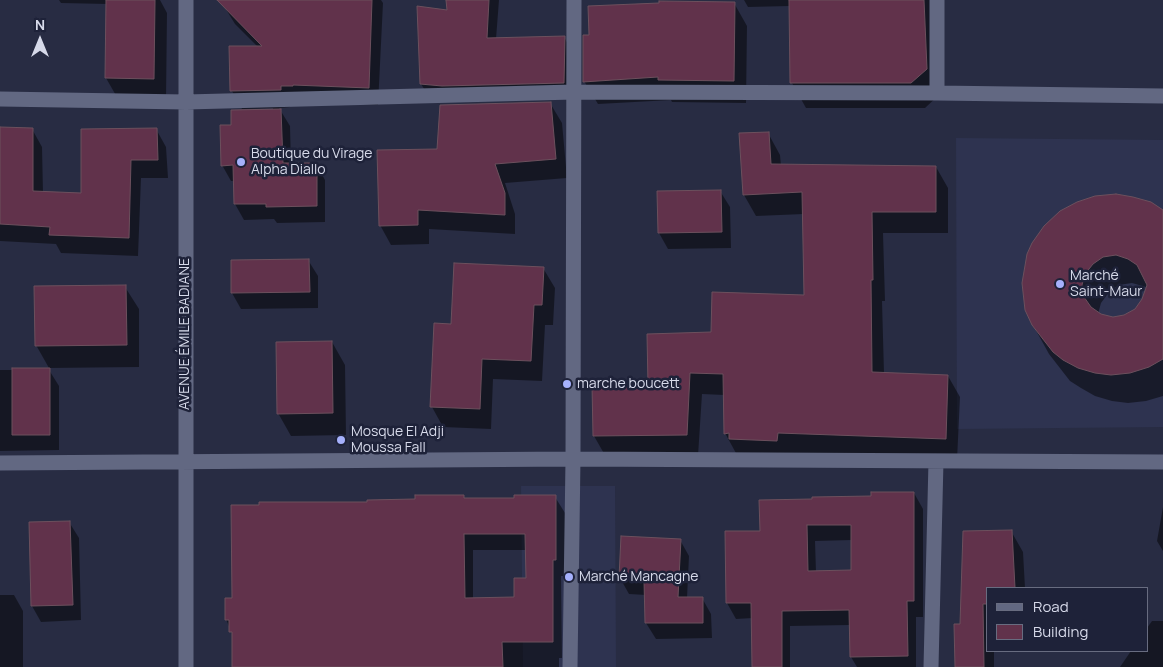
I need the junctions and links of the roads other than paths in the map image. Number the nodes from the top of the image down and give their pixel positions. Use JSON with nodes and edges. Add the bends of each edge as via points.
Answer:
{"nodes":[{"id":1,"x":186,"y":0,"type":"edge"},
{"id":2,"x":574,"y":0,"type":"edge"},
{"id":3,"x":937,"y":0,"type":"edge"},
{"id":4,"x":574,"y":92,"type":"junction"},
{"id":5,"x":937,"y":93,"type":"junction"},
{"id":6,"x":1163,"y":96,"type":"edge"},
{"id":7,"x":0,"y":99,"type":"edge"},
{"id":8,"x":186,"y":102,"type":"junction"},
{"id":9,"x":573,"y":459,"type":"junction"},
{"id":10,"x":936,"y":461,"type":"junction"},
{"id":11,"x":1163,"y":462,"type":"edge"},
{"id":12,"x":0,"y":463,"type":"edge"},
{"id":13,"x":184,"y":463,"type":"junction"},
{"id":14,"x":186,"y":667,"type":"edge"},
{"id":15,"x":570,"y":667,"type":"edge"},
{"id":16,"x":931,"y":667,"type":"edge"}],
"edges":[{"from":1,"to":8,"type":"street","name":"AVENUE ÉMILE BADIANE"},
{"from":2,"to":4,"type":"street"},
{"from":3,"to":5,"type":"street"},
{"from":4,"to":5,"type":"street"},
{"from":4,"to":8,"type":"street"},
{"from":4,"to":9,"type":"street"},
{"from":5,"to":6,"type":"street"},
{"from":7,"to":8,"type":"street"},
{"from":8,"to":13,"type":"street","name":"AVENUE ÉMILE BADIANE"},
{"from":9,"to":10,"type":"street"},
{"from":9,"to":13,"type":"street"},
{"from":9,"to":15,"type":"street"},
{"from":10,"to":11,"type":"street"},
{"from":10,"to":16,"type":"street"},
{"from":12,"to":13,"type":"street"},
{"from":13,"to":14,"type":"street","name":"AVENUE ÉMILE BADIANE"}]}
